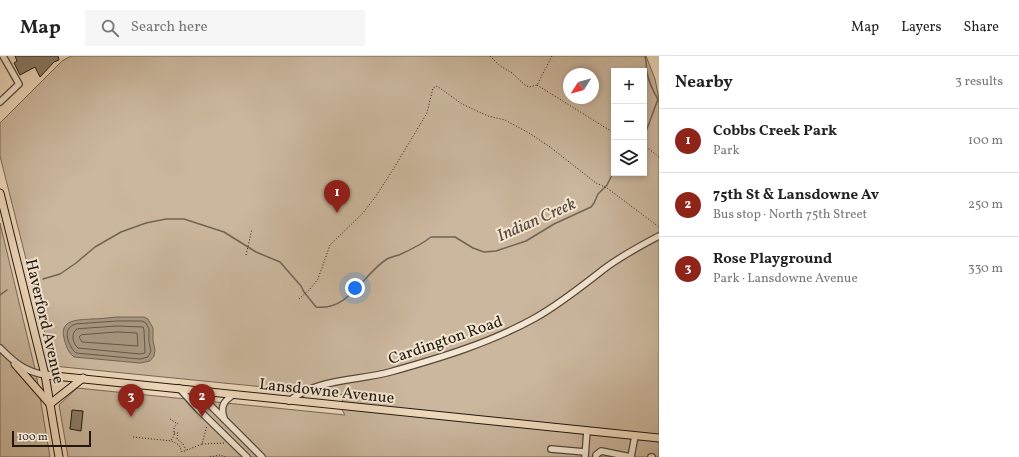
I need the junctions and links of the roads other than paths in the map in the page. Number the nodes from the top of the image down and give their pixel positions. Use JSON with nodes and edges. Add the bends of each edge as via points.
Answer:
{"nodes":[{"id":1,"x":3,"y":56,"type":"edge"},
{"id":2,"x":0,"y":102,"type":"edge"},
{"id":3,"x":0,"y":193,"type":"edge"},
{"id":4,"x":659,"y":236,"type":"edge"},
{"id":5,"x":0,"y":348,"type":"edge"},
{"id":6,"x":15,"y":364,"type":"junction"},
{"id":7,"x":46,"y":375,"type":"junction"},
{"id":8,"x":82,"y":378,"type":"junction"},
{"id":9,"x":179,"y":388,"type":"junction"},
{"id":10,"x":202,"y":391,"type":"junction"},
{"id":11,"x":233,"y":395,"type":"junction"},
{"id":12,"x":289,"y":401,"type":"junction"},
{"id":13,"x":50,"y":404,"type":"junction"},
{"id":14,"x":199,"y":410,"type":"junction"},
{"id":15,"x":224,"y":420,"type":"junction"},
{"id":16,"x":587,"y":431,"type":"junction"},
{"id":17,"x":635,"y":436,"type":"junction"},
{"id":18,"x":659,"y":438,"type":"edge"},
{"id":19,"x":551,"y":449,"type":"dead end"},
{"id":20,"x":585,"y":455,"type":"edge"},
{"id":21,"x":59,"y":457,"type":"edge"},
{"id":22,"x":247,"y":457,"type":"edge"},
{"id":23,"x":262,"y":457,"type":"edge"},
{"id":24,"x":596,"y":457,"type":"edge"},
{"id":25,"x":631,"y":457,"type":"edge"}],
"edges":[{"from":1,"to":2,"type":"street","via":[[19,84]]},
{"from":3,"to":7,"type":"main road","name":"Haverford Avenue"},
{"from":4,"to":12,"type":"street","name":"Cardington Road","via":[[618,259],[536,317],[495,337],[381,374],[327,383]]},
{"from":5,"to":6,"type":"street","name":"Lansdowne Avenue"},
{"from":6,"to":7,"type":"street","name":"Lansdowne Avenue","via":[[34,373]]},
{"from":6,"to":13,"type":"main road"},
{"from":7,"to":8,"type":"main road","name":"Lansdowne Avenue"},
{"from":7,"to":13,"type":"main road","name":"Haverford Avenue"},
{"from":8,"to":9,"type":"main road","name":"Lansdowne Avenue"},
{"from":8,"to":13,"type":"main road"},
{"from":9,"to":10,"type":"main road","name":"Lansdowne Avenue"},
{"from":9,"to":14,"type":"street"},
{"from":10,"to":11,"type":"main road","name":"Lansdowne Avenue"},
{"from":10,"to":14,"type":"street","via":[[198,402]]},
{"from":10,"to":15,"type":"street","via":[[207,402]]},
{"from":11,"to":12,"type":"main road","name":"Lansdowne Avenue"},
{"from":11,"to":15,"type":"street","via":[[222,407]]},
{"from":12,"to":16,"type":"main road","name":"Lansdowne Avenue"},
{"from":13,"to":21,"type":"main road","name":"Haverford Avenue"},
{"from":14,"to":22,"type":"street"},
{"from":15,"to":23,"type":"street"},
{"from":16,"to":17,"type":"main road","name":"Lansdowne Avenue"},
{"from":16,"to":20,"type":"street"},
{"from":17,"to":18,"type":"main road","name":"Lansdowne Avenue"},
{"from":17,"to":25,"type":"street"},
{"from":19,"to":20,"type":"street"},
{"from":24,"to":25,"type":"street","via":[[601,451]]}]}
